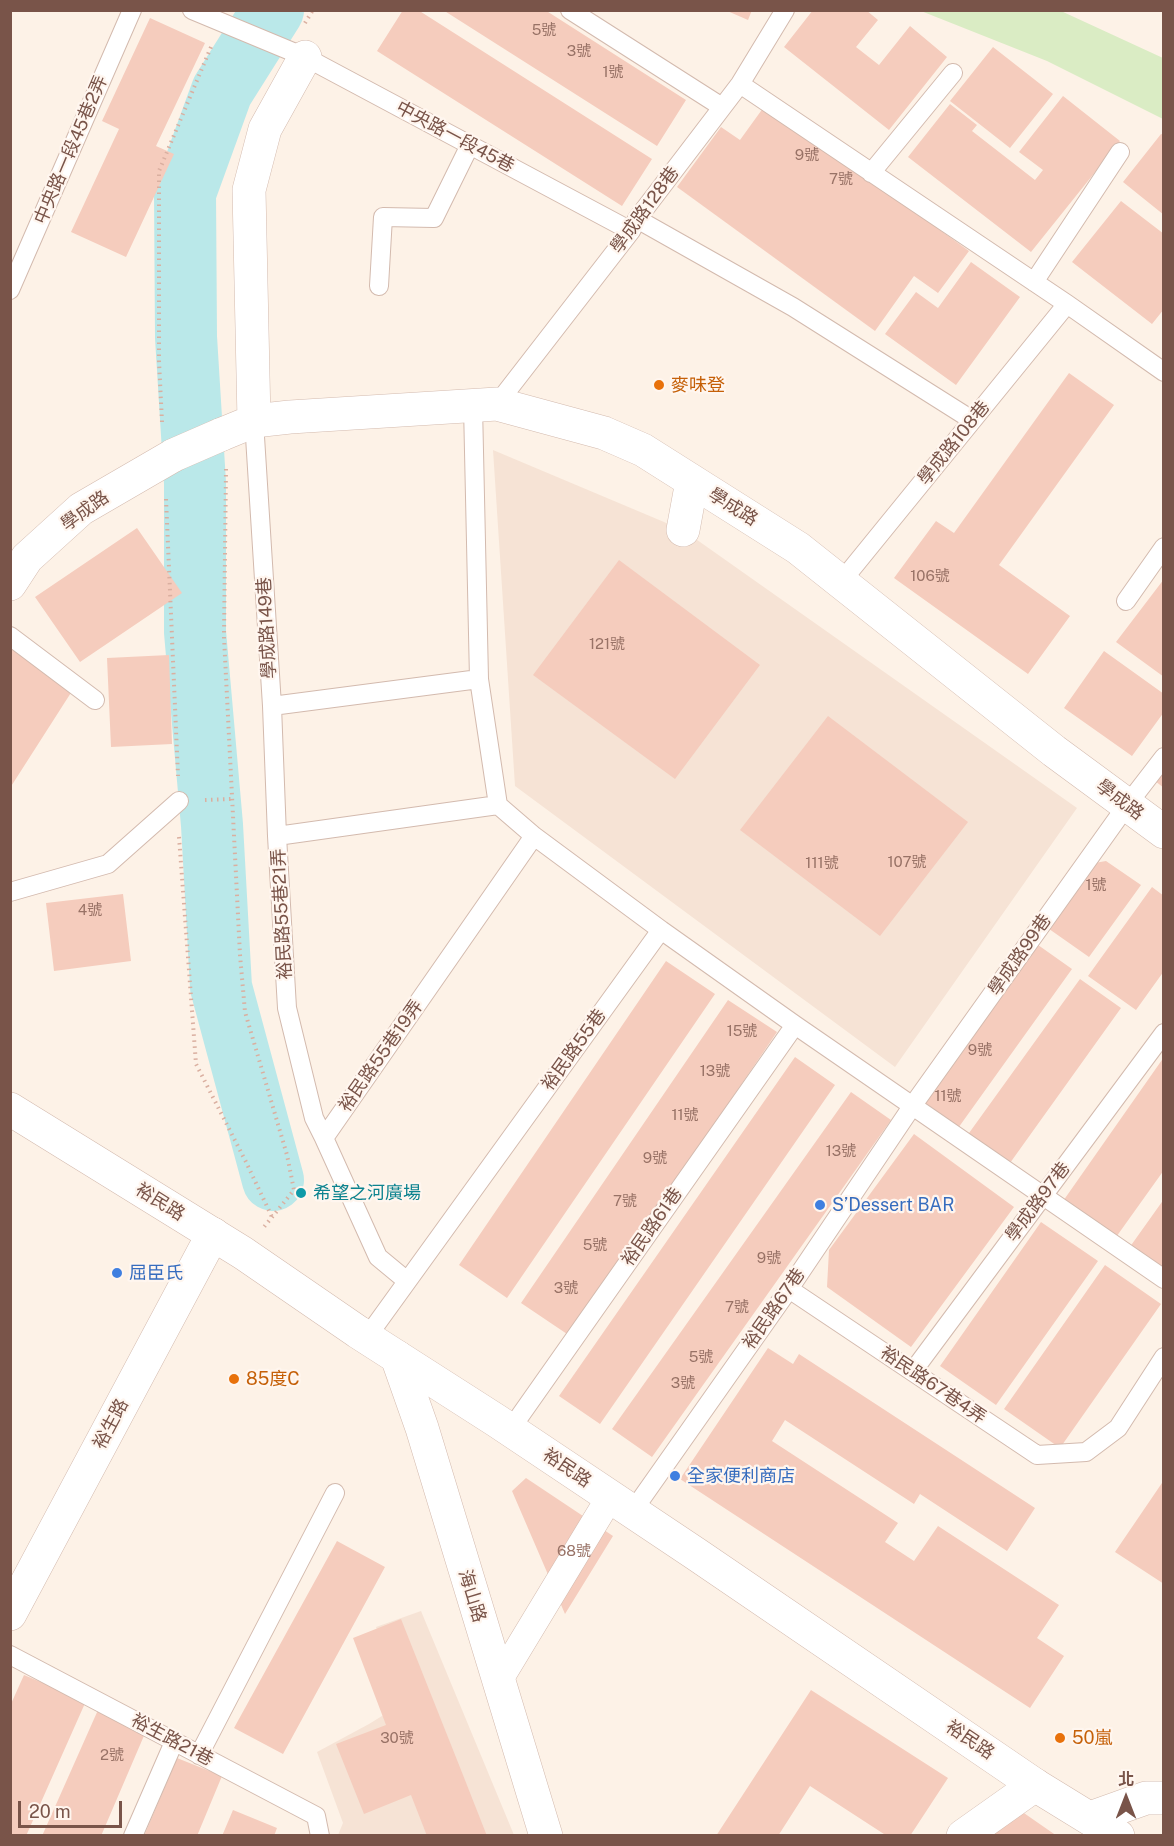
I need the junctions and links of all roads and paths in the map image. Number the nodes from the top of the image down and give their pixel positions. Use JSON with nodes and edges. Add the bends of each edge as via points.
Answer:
{"nodes":[{"id":1,"x":132,"y":10,"type":"edge"},
{"id":2,"x":192,"y":10,"type":"edge"},
{"id":3,"x":570,"y":10,"type":"edge"},
{"id":4,"x":785,"y":10,"type":"edge"},
{"id":5,"x":225,"y":24,"type":"junction"},
{"id":6,"x":292,"y":51,"type":"junction"},
{"id":7,"x":953,"y":73,"type":"dead end"},
{"id":8,"x":740,"y":84,"type":"junction"},
{"id":9,"x":722,"y":106,"type":"junction"},
{"id":10,"x":470,"y":145,"type":"junction"},
{"id":11,"x":1120,"y":152,"type":"dead end"},
{"id":12,"x":871,"y":173,"type":"junction"},
{"id":13,"x":634,"y":225,"type":"junction"},
{"id":14,"x":1034,"y":282,"type":"junction"},
{"id":15,"x":379,"y":286,"type":"dead end"},
{"id":16,"x":10,"y":290,"type":"edge"},
{"id":17,"x":1067,"y":304,"type":"junction"},
{"id":18,"x":1164,"y":372,"type":"edge"},
{"id":19,"x":485,"y":405,"type":"junction"},
{"id":20,"x":972,"y":420,"type":"junction"},
{"id":21,"x":254,"y":421,"type":"junction"},
{"id":22,"x":169,"y":458,"type":"junction"},
{"id":23,"x":692,"y":481,"type":"junction"},
{"id":24,"x":683,"y":530,"type":"dead end"},
{"id":25,"x":1164,"y":547,"type":"edge"},
{"id":26,"x":16,"y":562,"type":"edge"},
{"id":27,"x":841,"y":582,"type":"junction"},
{"id":28,"x":1126,"y":601,"type":"dead end"},
{"id":29,"x":10,"y":636,"type":"edge"},
{"id":30,"x":479,"y":679,"type":"junction"},
{"id":31,"x":95,"y":700,"type":"dead end"},
{"id":32,"x":272,"y":706,"type":"junction"},
{"id":33,"x":1164,"y":757,"type":"edge"},
{"id":34,"x":179,"y":801,"type":"junction"},
{"id":35,"x":498,"y":805,"type":"junction"},
{"id":36,"x":1127,"y":805,"type":"junction"},
{"id":37,"x":1164,"y":832,"type":"edge"},
{"id":38,"x":277,"y":836,"type":"junction"},
{"id":39,"x":534,"y":836,"type":"junction"},
{"id":40,"x":10,"y":892,"type":"edge"},
{"id":41,"x":661,"y":930,"type":"junction"},
{"id":42,"x":795,"y":1025,"type":"junction"},
{"id":43,"x":1164,"y":1033,"type":"edge"},
{"id":44,"x":913,"y":1105,"type":"junction"},
{"id":45,"x":10,"y":1109,"type":"edge"},
{"id":46,"x":324,"y":1138,"type":"junction"},
{"id":47,"x":1043,"y":1195,"type":"junction"},
{"id":48,"x":272,"y":1217,"type":"dead end"},
{"id":49,"x":213,"y":1234,"type":"junction"},
{"id":50,"x":1164,"y":1279,"type":"edge"},
{"id":51,"x":407,"y":1281,"type":"junction"},
{"id":52,"x":789,"y":1289,"type":"junction"},
{"id":53,"x":367,"y":1337,"type":"junction"},
{"id":54,"x":397,"y":1357,"type":"junction"},
{"id":55,"x":1164,"y":1357,"type":"edge"},
{"id":56,"x":913,"y":1371,"type":"junction"},
{"id":57,"x":510,"y":1430,"type":"junction"},
{"id":58,"x":335,"y":1493,"type":"dead end"},
{"id":59,"x":621,"y":1504,"type":"junction"},
{"id":60,"x":10,"y":1614,"type":"edge"},
{"id":61,"x":10,"y":1655,"type":"edge"},
{"id":62,"x":498,"y":1683,"type":"junction"},
{"id":63,"x":174,"y":1742,"type":"junction"},
{"id":64,"x":199,"y":1755,"type":"junction"},
{"id":65,"x":1035,"y":1785,"type":"junction"},
{"id":66,"x":1164,"y":1798,"type":"edge"},
{"id":67,"x":1105,"y":1830,"type":"edge"},
{"id":68,"x":133,"y":1836,"type":"edge"},
{"id":69,"x":320,"y":1836,"type":"edge"},
{"id":70,"x":546,"y":1836,"type":"edge"},
{"id":71,"x":963,"y":1836,"type":"edge"}],
"edges":[{"from":1,"to":16,"type":"lane","name":"中央路一段45巷2弄"},
{"from":2,"to":5,"type":"lane"},
{"from":3,"to":9,"type":"lane"},
{"from":4,"to":8,"type":"lane","name":"學成路128巷"},
{"from":5,"to":6,"type":"lane","name":"中央路一段45巷"},
{"from":5,"to":22,"type":"path","via":[[159,171],[159,361]]},
{"from":6,"to":10,"type":"lane","name":"中央路一段45巷"},
{"from":6,"to":21,"type":"street","via":[[249,190]]},
{"from":7,"to":12,"type":"lane"},
{"from":8,"to":9,"type":"lane","name":"學成路128巷"},
{"from":8,"to":12,"type":"lane"},
{"from":9,"to":13,"type":"lane","name":"學成路128巷"},
{"from":10,"to":13,"type":"lane","name":"中央路一段45巷"},
{"from":10,"to":15,"type":"lane","via":[[434,218],[383,216]]},
{"from":11,"to":14,"type":"lane"},
{"from":12,"to":14,"type":"lane"},
{"from":13,"to":19,"type":"lane","name":"學成路128巷"},
{"from":13,"to":20,"type":"lane","name":"中央路一段45巷","via":[[793,307]]},
{"from":14,"to":17,"type":"lane"},
{"from":17,"to":18,"type":"lane"},
{"from":17,"to":20,"type":"lane","name":"學成路108巷"},
{"from":19,"to":21,"type":"street","name":"學成路"},
{"from":19,"to":23,"type":"street","name":"學成路","via":[[604,433],[642,450]]},
{"from":19,"to":30,"type":"lane"},
{"from":20,"to":27,"type":"lane","name":"學成路108巷"},
{"from":21,"to":22,"type":"street","name":"學成路","bridge":true},
{"from":21,"to":32,"type":"lane","name":"學成路149巷"},
{"from":22,"to":26,"type":"street","name":"學成路","via":[[81,510]]},
{"from":22,"to":34,"type":"path"},
{"from":23,"to":24,"type":"street"},
{"from":23,"to":27,"type":"street","name":"學成路","via":[[798,548]]},
{"from":25,"to":28,"type":"lane"},
{"from":27,"to":36,"type":"street","name":"學成路"},
{"from":29,"to":31,"type":"lane"},
{"from":30,"to":32,"type":"lane"},
{"from":30,"to":35,"type":"lane"},
{"from":32,"to":38,"type":"lane","name":"學成路149巷"},
{"from":33,"to":36,"type":"lane","name":"學成路99巷"},
{"from":34,"to":40,"type":"lane","via":[[108,864]]},
{"from":34,"to":48,"type":"path","via":[[196,1064]]},
{"from":35,"to":38,"type":"lane","name":"裕民路55巷21弄"},
{"from":35,"to":39,"type":"lane"},
{"from":36,"to":37,"type":"street","name":"學成路"},
{"from":36,"to":44,"type":"lane","name":"學成路99巷"},
{"from":38,"to":46,"type":"lane","name":"裕民路55巷21弄","via":[[287,1008],[314,1118]]},
{"from":39,"to":41,"type":"lane"},
{"from":39,"to":46,"type":"lane","name":"裕民路55巷19弄"},
{"from":41,"to":42,"type":"lane"},
{"from":41,"to":51,"type":"lane","name":"裕民路55巷"},
{"from":42,"to":44,"type":"lane"},
{"from":42,"to":57,"type":"lane","name":"裕民路61巷"},
{"from":43,"to":47,"type":"lane","name":"學成路97巷"},
{"from":44,"to":47,"type":"lane"},
{"from":44,"to":52,"type":"lane","name":"裕民路67巷"},
{"from":45,"to":49,"type":"street","name":"裕民路"},
{"from":46,"to":51,"type":"lane","via":[[378,1257]]},
{"from":47,"to":50,"type":"lane"},
{"from":47,"to":56,"type":"lane","name":"學成路97巷"},
{"from":49,"to":53,"type":"street","name":"裕民路"},
{"from":49,"to":60,"type":"street","name":"裕生路"},
{"from":51,"to":53,"type":"lane","name":"裕民路55巷"},
{"from":52,"to":56,"type":"lane","name":"裕民路67巷4弄"},
{"from":52,"to":59,"type":"lane","name":"裕民路67巷"},
{"from":53,"to":54,"type":"street","name":"裕民路"},
{"from":54,"to":57,"type":"street","name":"裕民路"},
{"from":54,"to":62,"type":"street","name":"海山路"},
{"from":55,"to":56,"type":"lane","name":"裕民路67巷4弄","via":[[1118,1428],[1086,1452],[1037,1455]]},
{"from":57,"to":59,"type":"street","name":"裕民路"},
{"from":58,"to":64,"type":"lane"},
{"from":59,"to":62,"type":"street"},
{"from":59,"to":65,"type":"street","name":"裕民路"},
{"from":61,"to":63,"type":"lane","name":"裕生路21巷"},
{"from":62,"to":70,"type":"street","name":"海山路"},
{"from":63,"to":64,"type":"lane","name":"裕生路21巷"},
{"from":63,"to":68,"type":"lane"},
{"from":64,"to":69,"type":"lane","name":"裕生路21巷","via":[[316,1816]]},
{"from":65,"to":67,"type":"street","name":"裕民路"},
{"from":65,"to":71,"type":"street"},
{"from":66,"to":67,"type":"street","via":[[1146,1798]]}]}
